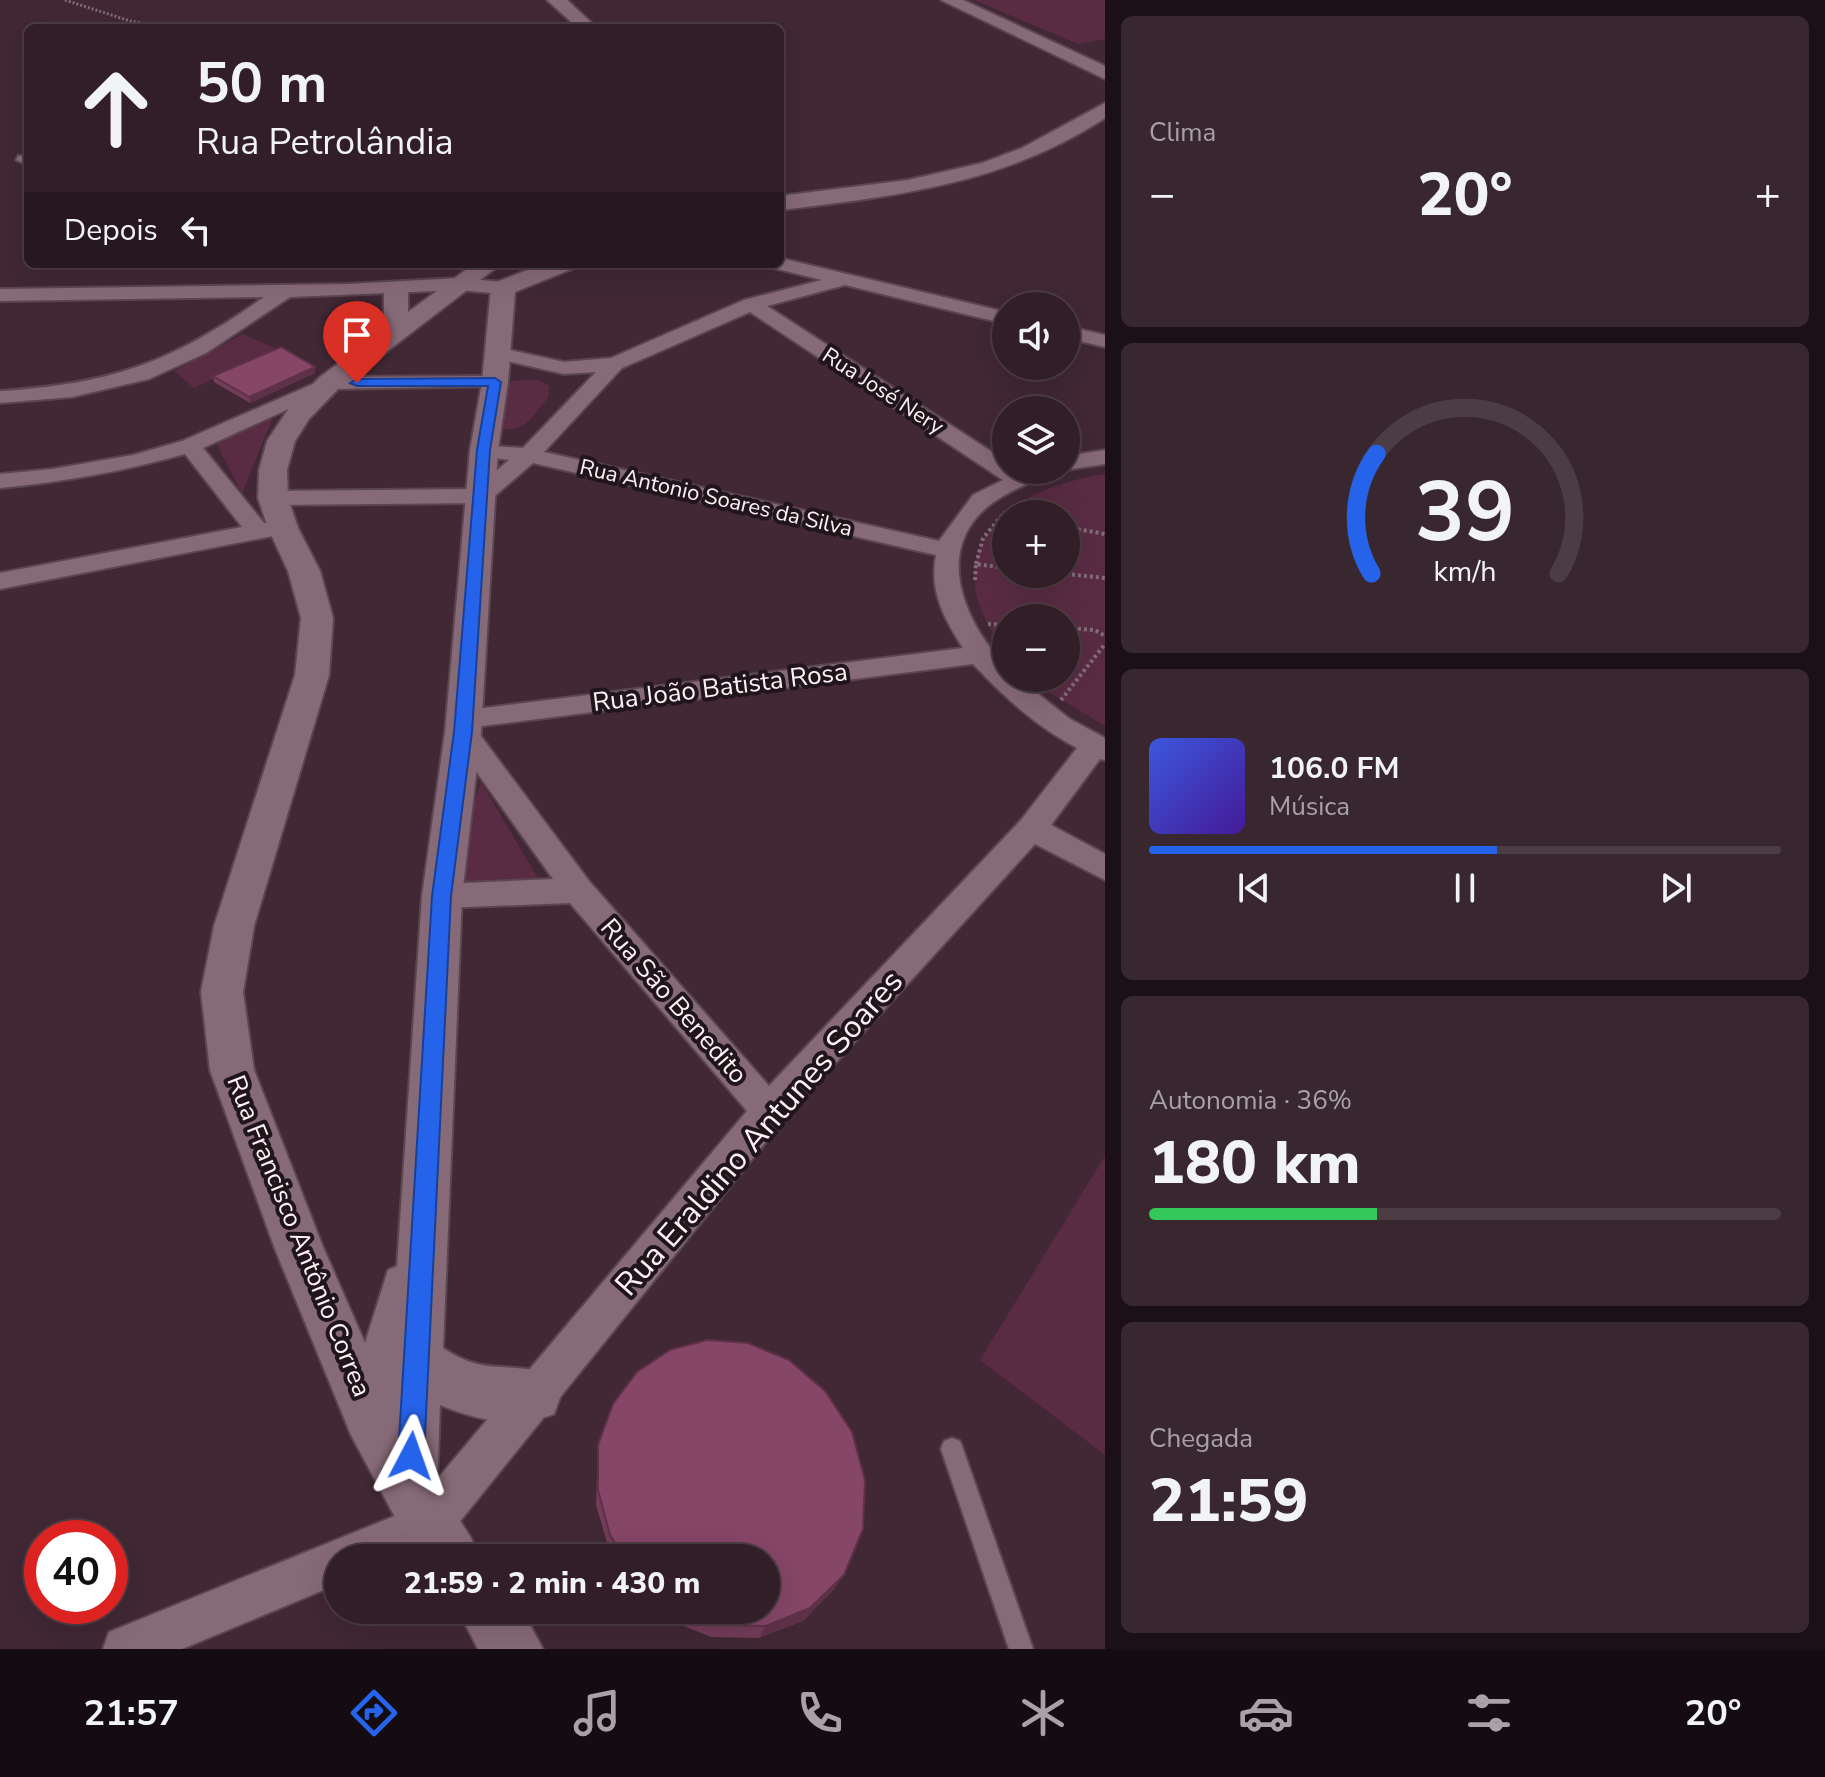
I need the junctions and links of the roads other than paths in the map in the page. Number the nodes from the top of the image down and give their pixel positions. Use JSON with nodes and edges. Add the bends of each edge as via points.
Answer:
{"nodes":[{"id":1,"x":555,"y":0,"type":"edge"},
{"id":2,"x":949,"y":0,"type":"edge"},
{"id":3,"x":584,"y":24,"type":"edge"},
{"id":4,"x":1105,"y":73,"type":"edge"},
{"id":5,"x":1105,"y":109,"type":"edge"},
{"id":6,"x":784,"y":202,"type":"edge"},
{"id":7,"x":784,"y":265,"type":"edge"},
{"id":8,"x":541,"y":268,"type":"edge"},
{"id":9,"x":496,"y":276,"type":"edge"},
{"id":10,"x":843,"y":280,"type":"junction"},
{"id":11,"x":459,"y":284,"type":"junction"},
{"id":12,"x":396,"y":288,"type":"junction"},
{"id":13,"x":285,"y":291,"type":"junction"},
{"id":14,"x":0,"y":295,"type":"edge"},
{"id":15,"x":751,"y":304,"type":"junction"},
{"id":16,"x":992,"y":315,"type":"edge"},
{"id":17,"x":388,"y":336,"type":"junction"},
{"id":18,"x":1080,"y":336,"type":"edge"},
{"id":19,"x":1104,"y":342,"type":"edge"},
{"id":20,"x":615,"y":364,"type":"junction"},
{"id":21,"x":496,"y":368,"type":"junction"},
{"id":22,"x":329,"y":383,"type":"junction"},
{"id":23,"x":0,"y":397,"type":"edge"},
{"id":24,"x":190,"y":446,"type":"junction"},
{"id":25,"x":484,"y":450,"type":"junction"},
{"id":26,"x":992,"y":452,"type":"edge"},
{"id":27,"x":528,"y":455,"type":"junction"},
{"id":28,"x":1105,"y":457,"type":"edge"},
{"id":29,"x":1080,"y":461,"type":"edge"},
{"id":30,"x":0,"y":481,"type":"edge"},
{"id":31,"x":1010,"y":484,"type":"edge"},
{"id":32,"x":481,"y":496,"type":"junction"},
{"id":33,"x":271,"y":519,"type":"junction"},
{"id":34,"x":947,"y":550,"type":"junction"},
{"id":35,"x":0,"y":581,"type":"edge"},
{"id":36,"x":978,"y":655,"type":"junction"},
{"id":37,"x":463,"y":725,"type":"junction"},
{"id":38,"x":1100,"y":748,"type":"edge"},
{"id":39,"x":1032,"y":828,"type":"junction"},
{"id":40,"x":1105,"y":868,"type":"edge"},
{"id":41,"x":578,"y":890,"type":"junction"},
{"id":42,"x":442,"y":896,"type":"junction"},
{"id":43,"x":769,"y":1111,"type":"junction"},
{"id":44,"x":426,"y":1211,"type":"junction"},
{"id":45,"x":417,"y":1361,"type":"junction"},
{"id":46,"x":535,"y":1395,"type":"junction"},
{"id":47,"x":370,"y":1416,"type":"junction"},
{"id":48,"x":952,"y":1449,"type":"dead end"},
{"id":49,"x":429,"y":1524,"type":"edge"},
{"id":50,"x":381,"y":1544,"type":"edge"},
{"id":51,"x":324,"y":1568,"type":"edge"},
{"id":52,"x":496,"y":1624,"type":"edge"},
{"id":53,"x":126,"y":1649,"type":"edge"},
{"id":54,"x":513,"y":1649,"type":"edge"},
{"id":55,"x":1021,"y":1649,"type":"edge"}],
"edges":[{"from":1,"to":3,"type":"street"},
{"from":2,"to":4,"type":"street"},
{"from":5,"to":6,"type":"street","via":[[1038,151],[986,171],[931,184]]},
{"from":7,"to":10,"type":"street"},
{"from":8,"to":9,"type":"street"},
{"from":9,"to":11,"type":"street"},
{"from":9,"to":21,"type":"street"},
{"from":10,"to":15,"type":"street"},
{"from":10,"to":16,"type":"street"},
{"from":11,"to":12,"type":"street"},
{"from":11,"to":17,"type":"street"},
{"from":12,"to":13,"type":"street"},
{"from":12,"to":17,"type":"street","via":[[396,316]]},
{"from":13,"to":14,"type":"street"},
{"from":13,"to":23,"type":"street","via":[[186,356],[130,378],[57,394]]},
{"from":15,"to":20,"type":"street"},
{"from":15,"to":26,"type":"street","name":"Rua José Nery"},
{"from":17,"to":22,"type":"street"},
{"from":18,"to":19,"type":"street"},
{"from":20,"to":21,"type":"street"},
{"from":20,"to":27,"type":"street"},
{"from":21,"to":22,"type":"street"},
{"from":21,"to":25,"type":"street"},
{"from":22,"to":24,"type":"street"},
{"from":22,"to":33,"type":"street","via":[[281,441],[273,470]]},
{"from":24,"to":30,"type":"street","via":[[80,471]]},
{"from":24,"to":33,"type":"street","name":"Rua Francisco Antônio Correa"},
{"from":25,"to":27,"type":"street","name":"Rua Antonio Soares da Silva"},
{"from":25,"to":32,"type":"street"},
{"from":27,"to":32,"type":"street"},
{"from":27,"to":34,"type":"street","name":"Rua Antonio Soares da Silva"},
{"from":28,"to":29,"type":"street"},
{"from":31,"to":34,"type":"street","via":[[978,502]]},
{"from":32,"to":33,"type":"street"},
{"from":32,"to":37,"type":"street"},
{"from":33,"to":35,"type":"street"},
{"from":33,"to":47,"type":"street","name":"Rua Francisco Antônio Correa","via":[[304,571],[317,618],[312,675],[234,926],[222,992],[232,1070],[299,1249]]},
{"from":34,"to":36,"type":"street","via":[[949,600]]},
{"from":36,"to":37,"type":"street","name":"Rua João Batista Rosa"},
{"from":36,"to":38,"type":"street","via":[[1047,718]]},
{"from":37,"to":41,"type":"street","name":"Rua São Benedito"},
{"from":37,"to":42,"type":"street"},
{"from":38,"to":39,"type":"street","name":"Rua Eraldino Antunes Soares"},
{"from":39,"to":40,"type":"street"},
{"from":39,"to":43,"type":"street","name":"Rua Eraldino Antunes Soares"},
{"from":41,"to":42,"type":"street"},
{"from":41,"to":43,"type":"street","name":"Rua São Benedito"},
{"from":42,"to":44,"type":"street"},
{"from":43,"to":46,"type":"street","name":"Rua Eraldino Antunes Soares"},
{"from":44,"to":45,"type":"street"},
{"from":44,"to":47,"type":"street"},
{"from":45,"to":46,"type":"street","via":[[450,1385],[487,1395]]},
{"from":45,"to":49,"type":"street"},
{"from":46,"to":49,"type":"street","name":"Rua Eraldino Antunes Soares"},
{"from":47,"to":49,"type":"street","name":"Rua Francisco Antônio Correa"},
{"from":48,"to":55,"type":"lane"},
{"from":49,"to":50,"type":"street"},
{"from":51,"to":53,"type":"street"},
{"from":52,"to":54,"type":"street"}]}
